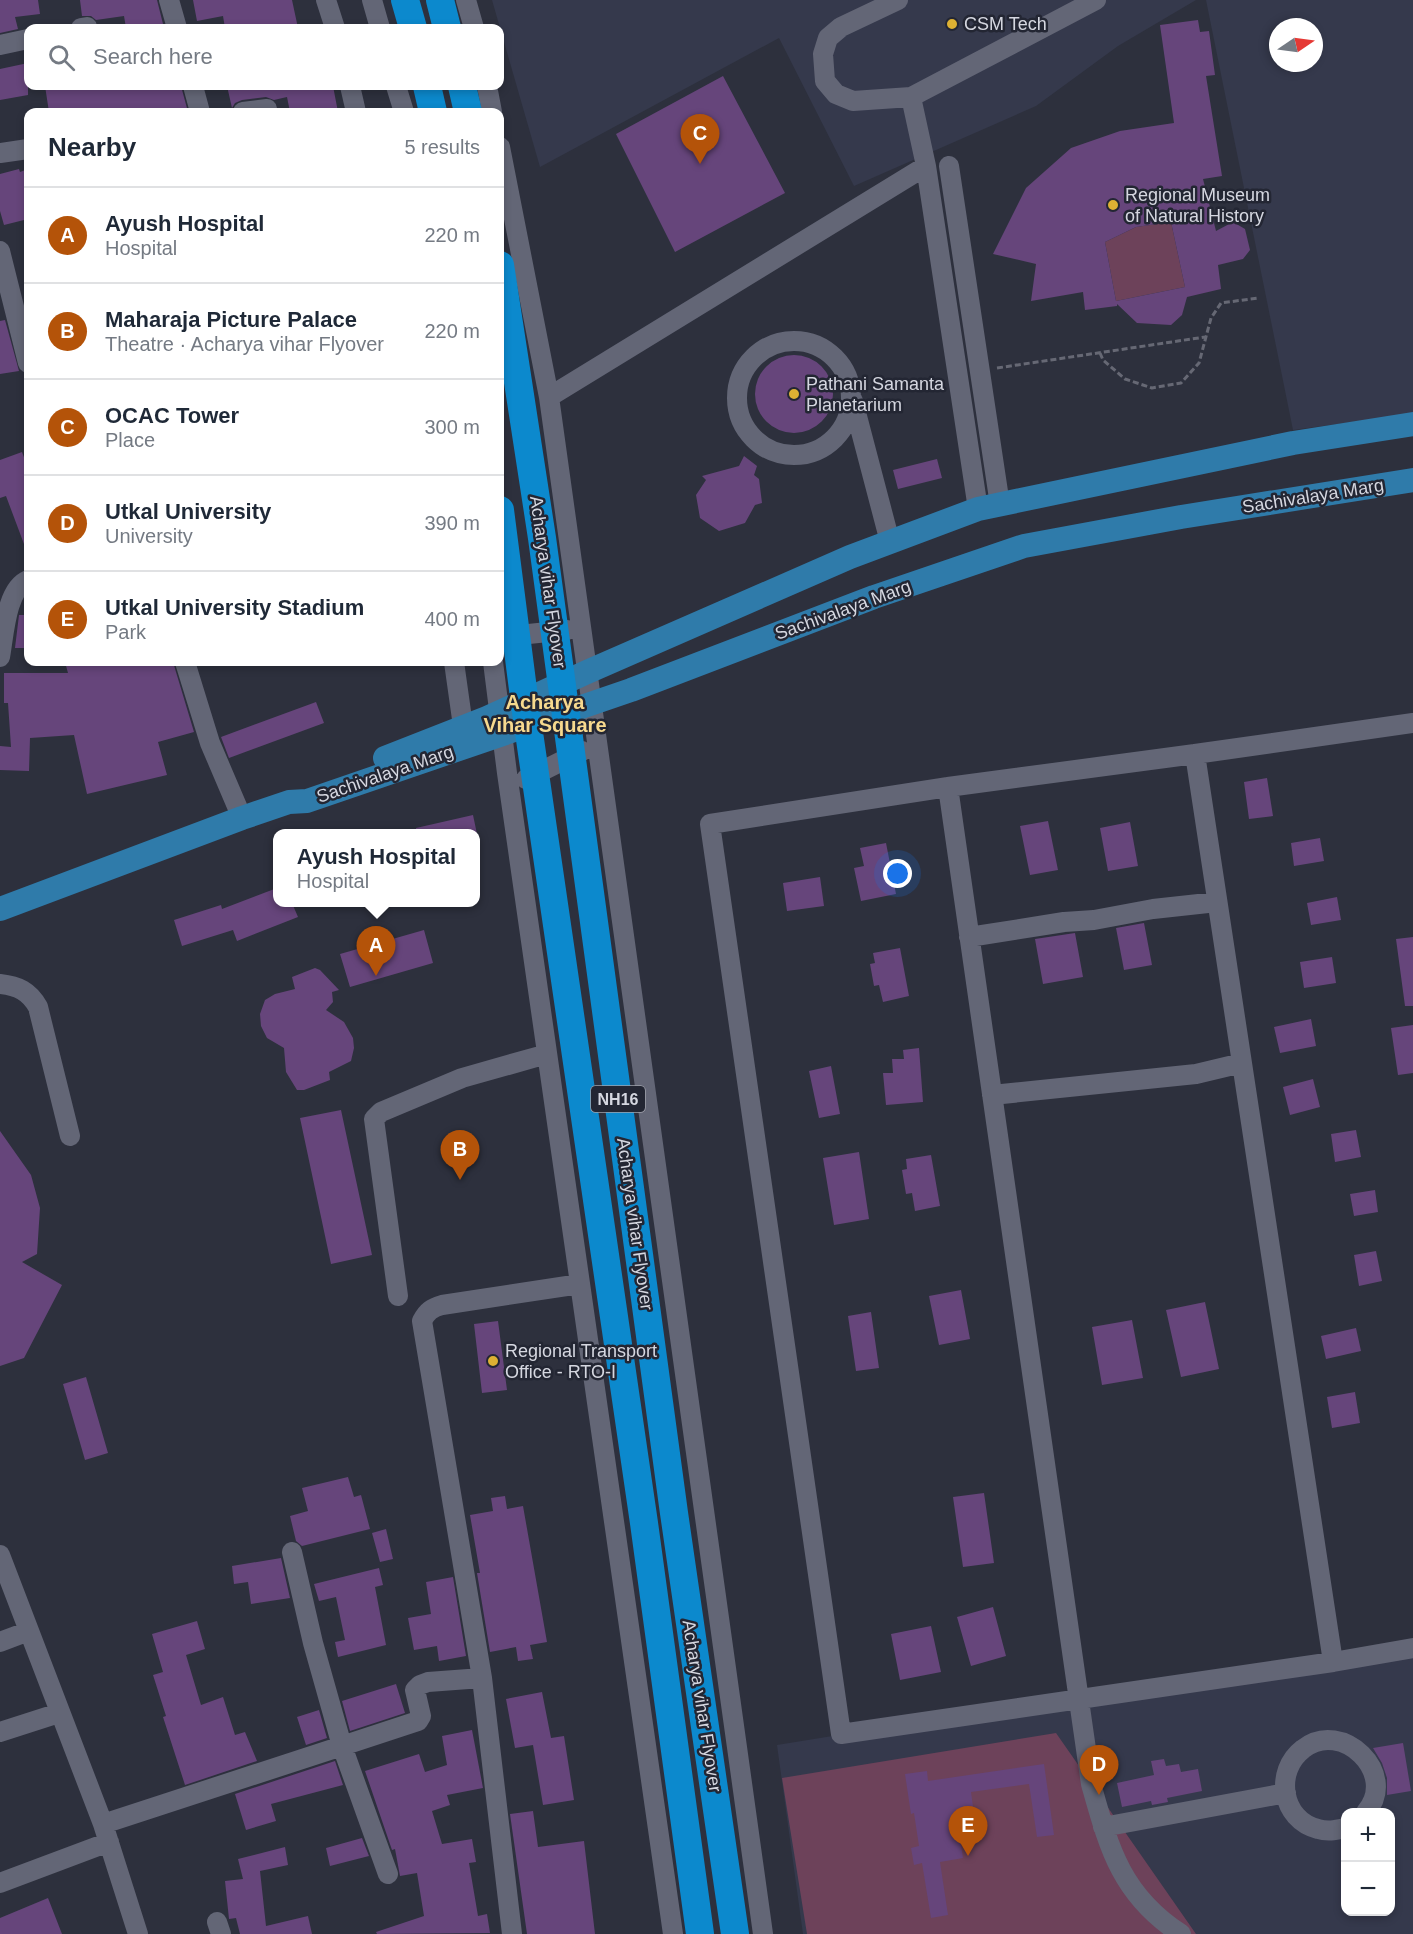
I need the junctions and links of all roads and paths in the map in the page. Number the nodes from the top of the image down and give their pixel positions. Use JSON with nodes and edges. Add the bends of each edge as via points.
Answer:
{"nodes":[{"id":1,"x":169,"y":0,"type":"edge"},
{"id":2,"x":326,"y":0,"type":"edge"},
{"id":3,"x":372,"y":0,"type":"edge"},
{"id":4,"x":405,"y":0,"type":"edge"},
{"id":5,"x":440,"y":0,"type":"edge"},
{"id":6,"x":466,"y":0,"type":"edge"},
{"id":7,"x":898,"y":0,"type":"edge"},
{"id":8,"x":1096,"y":0,"type":"edge"},
{"id":9,"x":176,"y":24,"type":"edge"},
{"id":10,"x":334,"y":24,"type":"edge"},
{"id":11,"x":379,"y":24,"type":"edge"},
{"id":12,"x":412,"y":24,"type":"edge"},
{"id":13,"x":446,"y":24,"type":"edge"},
{"id":14,"x":473,"y":24,"type":"edge"},
{"id":15,"x":24,"y":40,"type":"edge"},
{"id":16,"x":0,"y":45,"type":"edge"},
{"id":17,"x":194,"y":90,"type":"edge"},
{"id":18,"x":351,"y":90,"type":"edge"},
{"id":19,"x":397,"y":90,"type":"edge"},
{"id":20,"x":428,"y":90,"type":"edge"},
{"id":21,"x":463,"y":90,"type":"edge"},
{"id":22,"x":488,"y":90,"type":"edge"},
{"id":23,"x":911,"y":97,"type":"junction"},
{"id":24,"x":199,"y":108,"type":"edge"},
{"id":25,"x":355,"y":108,"type":"edge"},
{"id":26,"x":403,"y":108,"type":"edge"},
{"id":27,"x":432,"y":108,"type":"edge"},
{"id":28,"x":467,"y":108,"type":"edge"},
{"id":29,"x":491,"y":108,"type":"edge"},
{"id":30,"x":24,"y":150,"type":"edge"},
{"id":31,"x":0,"y":153,"type":"edge"},
{"id":32,"x":927,"y":166,"type":"junction"},
{"id":33,"x":950,"y":166,"type":"dead end"},
{"id":34,"x":504,"y":167,"type":"edge"},
{"id":35,"x":0,"y":251,"type":"edge"},
{"id":36,"x":13,"y":288,"type":"edge"},
{"id":37,"x":504,"y":291,"type":"edge"},
{"id":38,"x":1258,"y":298,"type":"dead end"},
{"id":39,"x":1205,"y":337,"type":"junction"},
{"id":40,"x":24,"y":343,"type":"edge"},
{"id":41,"x":1100,"y":353,"type":"junction"},
{"id":42,"x":980,"y":371,"type":"junction"},
{"id":43,"x":851,"y":395,"type":"junction"},
{"id":44,"x":549,"y":398,"type":"junction"},
{"id":45,"x":1413,"y":424,"type":"edge"},
{"id":46,"x":1413,"y":480,"type":"edge"},
{"id":47,"x":989,"y":507,"type":"junction"},
{"id":48,"x":504,"y":541,"type":"edge"},
{"id":49,"x":890,"y":542,"type":"junction"},
{"id":50,"x":24,"y":583,"type":"edge"},
{"id":51,"x":581,"y":627,"type":"junction"},
{"id":52,"x":504,"y":632,"type":"edge"},
{"id":53,"x":0,"y":657,"type":"edge"},
{"id":54,"x":185,"y":666,"type":"edge"},
{"id":55,"x":455,"y":666,"type":"edge"},
{"id":56,"x":494,"y":666,"type":"edge"},
{"id":57,"x":587,"y":672,"type":"junction"},
{"id":58,"x":593,"y":703,"type":"junction"},
{"id":59,"x":502,"y":723,"type":"junction"},
{"id":60,"x":1413,"y":723,"type":"edge"},
{"id":61,"x":464,"y":726,"type":"junction"},
{"id":62,"x":597,"y":744,"type":"junction"},
{"id":63,"x":1195,"y":754,"type":"junction"},
{"id":64,"x":948,"y":787,"type":"junction"},
{"id":65,"x":510,"y":793,"type":"junction"},
{"id":66,"x":289,"y":802,"type":"junction"},
{"id":67,"x":242,"y":818,"type":"junction"},
{"id":68,"x":1217,"y":902,"type":"junction"},
{"id":69,"x":1,"y":904,"type":"edge"},
{"id":70,"x":969,"y":937,"type":"junction"},
{"id":71,"x":0,"y":984,"type":"edge"},
{"id":72,"x":547,"y":1054,"type":"junction"},
{"id":73,"x":1242,"y":1063,"type":"junction"},
{"id":74,"x":992,"y":1095,"type":"junction"},
{"id":75,"x":70,"y":1136,"type":"dead end"},
{"id":76,"x":580,"y":1284,"type":"junction"},
{"id":77,"x":398,"y":1296,"type":"dead end"},
{"id":78,"x":292,"y":1552,"type":"dead end"},
{"id":79,"x":0,"y":1555,"type":"edge"},
{"id":80,"x":29,"y":1631,"type":"junction"},
{"id":81,"x":0,"y":1642,"type":"edge"},
{"id":82,"x":1413,"y":1648,"type":"edge"},
{"id":83,"x":1333,"y":1662,"type":"junction"},
{"id":84,"x":482,"y":1678,"type":"junction"},
{"id":85,"x":1080,"y":1699,"type":"junction"},
{"id":86,"x":59,"y":1713,"type":"junction"},
{"id":87,"x":0,"y":1732,"type":"edge"},
{"id":88,"x":342,"y":1746,"type":"junction"},
{"id":89,"x":1286,"y":1792,"type":"junction"},
{"id":90,"x":1368,"y":1808,"type":"edge"},
{"id":91,"x":103,"y":1824,"type":"junction"},
{"id":92,"x":1103,"y":1827,"type":"junction"},
{"id":93,"x":1341,"y":1829,"type":"edge"},
{"id":94,"x":109,"y":1842,"type":"junction"},
{"id":95,"x":388,"y":1875,"type":"dead end"},
{"id":96,"x":0,"y":1883,"type":"edge"},
{"id":97,"x":138,"y":1934,"type":"edge"},
{"id":98,"x":512,"y":1934,"type":"edge"},
{"id":99,"x":673,"y":1934,"type":"edge"},
{"id":100,"x":700,"y":1934,"type":"edge"},
{"id":101,"x":735,"y":1934,"type":"edge"},
{"id":102,"x":763,"y":1934,"type":"edge"},
{"id":103,"x":1181,"y":1934,"type":"edge"}],
"edges":[{"from":1,"to":9,"type":"street"},
{"from":2,"to":10,"type":"street"},
{"from":3,"to":11,"type":"street"},
{"from":4,"to":12,"type":"highway"},
{"from":5,"to":13,"type":"highway"},
{"from":6,"to":14,"type":"street"},
{"from":7,"to":23,"type":"street","via":[[841,27],[828,38],[823,54],[825,81],[836,94],[853,100]]},
{"from":8,"to":23,"type":"street"},
{"from":15,"to":16,"type":"street"},
{"from":17,"to":24,"type":"street"},
{"from":18,"to":25,"type":"street"},
{"from":19,"to":26,"type":"street"},
{"from":20,"to":27,"type":"highway"},
{"from":21,"to":28,"type":"highway"},
{"from":22,"to":29,"type":"street"},
{"from":23,"to":32,"type":"street"},
{"from":30,"to":31,"type":"street"},
{"from":32,"to":44,"type":"street"},
{"from":32,"to":47,"type":"street"},
{"from":33,"to":42,"type":"street"},
{"from":34,"to":44,"type":"street"},
{"from":35,"to":36,"type":"street"},
{"from":36,"to":40,"type":"street"},
{"from":37,"to":101,"type":"highway","name":"Acharya vihar Flyover","number":"NH16","via":[[542,538]]},
{"from":38,"to":39,"type":"path","via":[[1221,303]]},
{"from":39,"to":41,"type":"path"},
{"from":39,"to":41,"type":"path","via":[[1199,363],[1181,383],[1152,388],[1125,380]]},
{"from":41,"to":42,"type":"path"},
{"from":42,"to":47,"type":"street"},
{"from":43,"to":43,"type":"street","via":[[848,378],[826,350],[809,342],[791,340],[774,343],[746,365],[738,384],[736,404],[741,423],[753,439],[770,451],[789,456],[809,454],[827,446],[841,432]]},
{"from":43,"to":49,"type":"street"},
{"from":44,"to":51,"type":"street"},
{"from":45,"to":47,"type":"main road","via":[[1293,443]]},
{"from":46,"to":58,"type":"main road","name":"Sachivalaya Marg","via":[[1024,546],[874,597]]},
{"from":47,"to":49,"type":"main road"},
{"from":48,"to":100,"type":"highway","name":"Acharya vihar Flyover","number":"NH16"},
{"from":49,"to":57,"type":"main road"},
{"from":50,"to":53,"type":"street","via":[[16,589],[10,604]]},
{"from":51,"to":52,"type":"street","via":[[560,632]]},
{"from":51,"to":57,"type":"street"},
{"from":54,"to":67,"type":"street","via":[[210,742]]},
{"from":55,"to":61,"type":"street"},
{"from":56,"to":59,"type":"street"},
{"from":57,"to":58,"type":"street"},
{"from":57,"to":59,"type":"main road"},
{"from":58,"to":59,"type":"main road","name":"Sachivalaya Marg"},
{"from":58,"to":62,"type":"street"},
{"from":59,"to":61,"type":"main road","name":"Sachivalaya Marg"},
{"from":59,"to":65,"type":"street"},
{"from":59,"to":66,"type":"main road","name":"Sachivalaya Marg","via":[[307,801]]},
{"from":60,"to":63,"type":"street"},
{"from":61,"to":66,"type":"main road","name":"Sachivalaya Marg","via":[[300,791]]},
{"from":62,"to":65,"type":"street","via":[[526,779]]},
{"from":62,"to":102,"type":"street"},
{"from":63,"to":64,"type":"street"},
{"from":63,"to":68,"type":"street"},
{"from":64,"to":70,"type":"street"},
{"from":64,"to":85,"type":"street","via":[[710,824],[799,1451],[842,1734]]},
{"from":65,"to":72,"type":"street"},
{"from":66,"to":67,"type":"main road","name":"Sachivalaya Marg"},
{"from":67,"to":69,"type":"main road","name":"Sachivalaya Marg"},
{"from":68,"to":70,"type":"street"},
{"from":68,"to":73,"type":"street"},
{"from":70,"to":74,"type":"street"},
{"from":71,"to":75,"type":"street","via":[[23,989],[32,995],[38,1007]]},
{"from":72,"to":76,"type":"street"},
{"from":72,"to":77,"type":"street","via":[[462,1078],[381,1112],[374,1119]]},
{"from":73,"to":74,"type":"street","via":[[1196,1074]]},
{"from":73,"to":83,"type":"street"},
{"from":74,"to":85,"type":"street"},
{"from":76,"to":84,"type":"street","via":[[442,1305],[426,1313],[422,1321]]},
{"from":76,"to":99,"type":"street"},
{"from":78,"to":88,"type":"street"},
{"from":79,"to":80,"type":"street"},
{"from":80,"to":81,"type":"street"},
{"from":80,"to":86,"type":"street"},
{"from":82,"to":83,"type":"street"},
{"from":83,"to":85,"type":"street"},
{"from":84,"to":88,"type":"street","via":[[424,1683],[415,1690],[421,1716],[418,1721]]},
{"from":84,"to":98,"type":"street"},
{"from":85,"to":92,"type":"street","via":[[1091,1784]]},
{"from":86,"to":87,"type":"street"},
{"from":86,"to":91,"type":"street"},
{"from":88,"to":91,"type":"street"},
{"from":88,"to":95,"type":"street"},
{"from":89,"to":90,"type":"street","via":[[1287,1770],[1294,1757],[1318,1741],[1333,1740],[1348,1743],[1370,1764],[1375,1779]]},
{"from":89,"to":92,"type":"street"},
{"from":89,"to":93,"type":"street","via":[[1293,1812],[1304,1822],[1317,1829]]},
{"from":91,"to":94,"type":"street"},
{"from":92,"to":103,"type":"street","via":[[1128,1884],[1160,1920]]},
{"from":94,"to":96,"type":"street"},
{"from":94,"to":97,"type":"street"}]}
